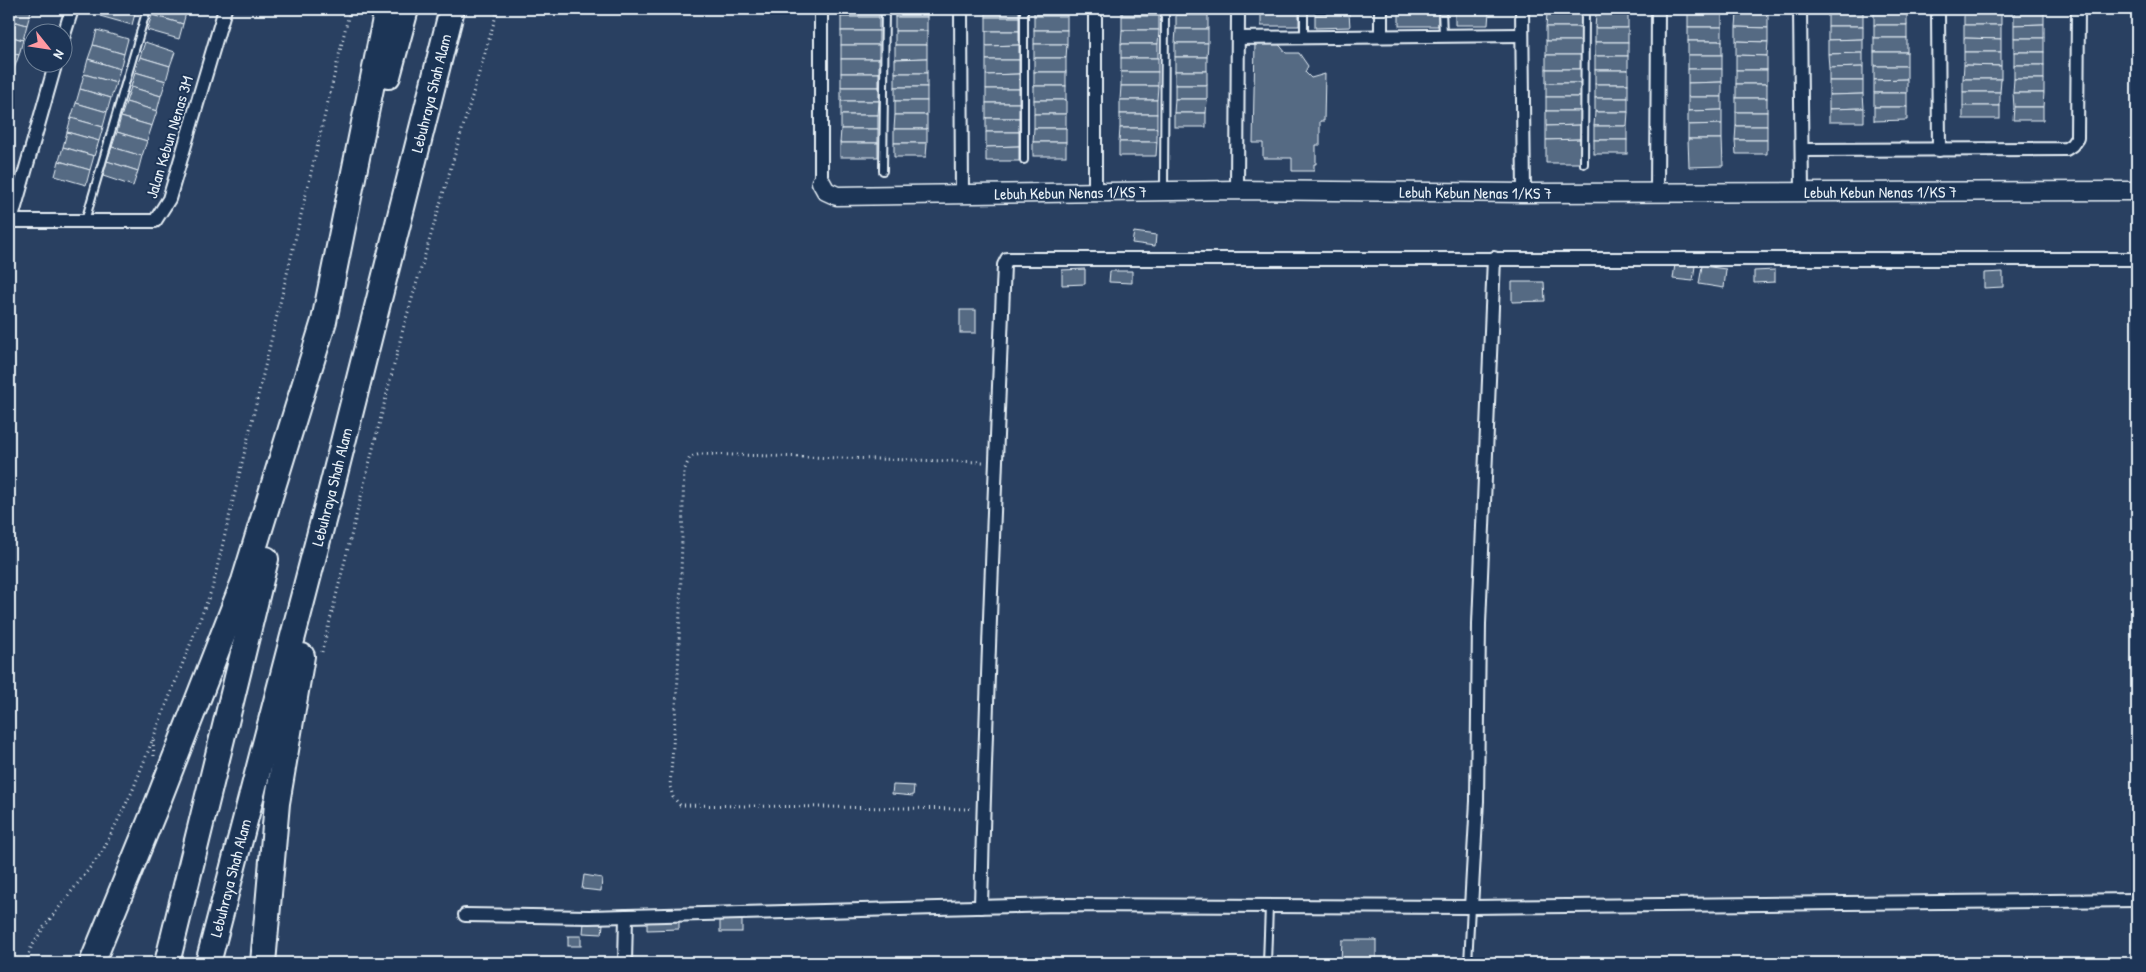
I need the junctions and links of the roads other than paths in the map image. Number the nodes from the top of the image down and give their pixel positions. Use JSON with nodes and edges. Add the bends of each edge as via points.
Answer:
{"nodes":[{"id":1,"x":72,"y":9,"type":"edge"},
{"id":2,"x":147,"y":9,"type":"edge"},
{"id":3,"x":225,"y":9,"type":"edge"},
{"id":4,"x":387,"y":9,"type":"edge"},
{"id":5,"x":406,"y":9,"type":"edge"},
{"id":6,"x":454,"y":9,"type":"edge"},
{"id":7,"x":821,"y":9,"type":"edge"},
{"id":8,"x":885,"y":9,"type":"edge"},
{"id":9,"x":961,"y":9,"type":"edge"},
{"id":10,"x":1024,"y":9,"type":"edge"},
{"id":11,"x":1095,"y":9,"type":"edge"},
{"id":12,"x":1165,"y":9,"type":"edge"},
{"id":13,"x":1238,"y":9,"type":"edge"},
{"id":14,"x":1304,"y":9,"type":"edge"},
{"id":15,"x":1381,"y":9,"type":"edge"},
{"id":16,"x":1442,"y":9,"type":"edge"},
{"id":17,"x":1522,"y":9,"type":"edge"},
{"id":18,"x":1585,"y":9,"type":"edge"},
{"id":19,"x":1658,"y":9,"type":"edge"},
{"id":20,"x":1800,"y":9,"type":"edge"},
{"id":21,"x":1938,"y":9,"type":"edge"},
{"id":22,"x":2078,"y":9,"type":"edge"},
{"id":23,"x":68,"y":22,"type":"edge"},
{"id":24,"x":1442,"y":35,"type":"junction"},
{"id":25,"x":1522,"y":35,"type":"junction"},
{"id":26,"x":1381,"y":36,"type":"junction"},
{"id":27,"x":1304,"y":37,"type":"junction"},
{"id":28,"x":1238,"y":38,"type":"junction"},
{"id":29,"x":53,"y":72,"type":"edge"},
{"id":30,"x":1802,"y":150,"type":"junction"},
{"id":31,"x":1939,"y":150,"type":"junction"},
{"id":32,"x":1024,"y":160,"type":"dead end"},
{"id":33,"x":1584,"y":164,"type":"dead end"},
{"id":34,"x":883,"y":170,"type":"dead end"},
{"id":35,"x":821,"y":182,"type":"joint"},
{"id":36,"x":1164,"y":190,"type":"junction"},
{"id":37,"x":1237,"y":190,"type":"junction"},
{"id":38,"x":2137,"y":191,"type":"edge"},
{"id":39,"x":1095,"y":192,"type":"junction"},
{"id":40,"x":1524,"y":193,"type":"junction"},
{"id":41,"x":1657,"y":193,"type":"junction"},
{"id":42,"x":1802,"y":193,"type":"junction"},
{"id":43,"x":962,"y":195,"type":"junction"},
{"id":44,"x":10,"y":221,"type":"edge"},
{"id":45,"x":85,"y":222,"type":"junction"},
{"id":46,"x":1494,"y":258,"type":"junction"},
{"id":47,"x":2137,"y":259,"type":"edge"},
{"id":48,"x":324,"y":321,"type":"junction"},
{"id":49,"x":331,"y":490,"type":"junction"},
{"id":50,"x":2137,"y":900,"type":"edge"},
{"id":51,"x":1269,"y":906,"type":"junction"},
{"id":52,"x":981,"y":907,"type":"junction"},
{"id":53,"x":1471,"y":908,"type":"junction"},
{"id":54,"x":465,"y":915,"type":"dead end"},
{"id":55,"x":626,"y":916,"type":"junction"},
{"id":56,"x":92,"y":963,"type":"edge"},
{"id":57,"x":167,"y":963,"type":"edge"},
{"id":58,"x":208,"y":963,"type":"edge"},
{"id":59,"x":263,"y":963,"type":"edge"},
{"id":60,"x":625,"y":963,"type":"edge"},
{"id":61,"x":1267,"y":963,"type":"edge"},
{"id":62,"x":1468,"y":963,"type":"edge"}],
"edges":[{"from":1,"to":23,"type":"street"},
{"from":2,"to":45,"type":"lane"},
{"from":3,"to":45,"type":"street","name":"Jalan Kebun Nenas 3M","via":[[169,200],[163,210],[155,221]]},
{"from":4,"to":48,"type":"highway"},
{"from":5,"to":48,"type":"highway"},
{"from":6,"to":49,"type":"highway","name":"Lebuhraya Shah Alam"},
{"from":7,"to":35,"type":"street"},
{"from":8,"to":34,"type":"lane"},
{"from":9,"to":43,"type":"street"},
{"from":10,"to":32,"type":"lane"},
{"from":11,"to":39,"type":"street"},
{"from":12,"to":36,"type":"lane"},
{"from":13,"to":28,"type":"street"},
{"from":14,"to":27,"type":"lane"},
{"from":15,"to":26,"type":"street"},
{"from":16,"to":24,"type":"lane"},
{"from":17,"to":25,"type":"street"},
{"from":18,"to":33,"type":"lane"},
{"from":19,"to":41,"type":"street"},
{"from":20,"to":30,"type":"street"},
{"from":21,"to":31,"type":"street"},
{"from":22,"to":31,"type":"street","via":[[2077,138],[2072,145],[2066,149]]},
{"from":24,"to":25,"type":"street"},
{"from":24,"to":26,"type":"street"},
{"from":25,"to":40,"type":"street"},
{"from":26,"to":27,"type":"street"},
{"from":27,"to":28,"type":"street"},
{"from":28,"to":37,"type":"street"},
{"from":29,"to":44,"type":"street"},
{"from":30,"to":31,"type":"street"},
{"from":30,"to":42,"type":"street"},
{"from":35,"to":43,"type":"street","name":"Lebuh Kebun Nenas 1/KS 7","via":[[826,191],[837,196]]},
{"from":36,"to":37,"type":"street","name":"Lebuh Kebun Nenas 1/KS 7"},
{"from":36,"to":39,"type":"street","name":"Lebuh Kebun Nenas 1/KS 7"},
{"from":37,"to":40,"type":"street","name":"Lebuh Kebun Nenas 1/KS 7"},
{"from":38,"to":42,"type":"street","name":"Lebuh Kebun Nenas 1/KS 7"},
{"from":39,"to":43,"type":"street","name":"Lebuh Kebun Nenas 1/KS 7"},
{"from":40,"to":41,"type":"street","name":"Lebuh Kebun Nenas 1/KS 7"},
{"from":41,"to":42,"type":"street","name":"Lebuh Kebun Nenas 1/KS 7"},
{"from":44,"to":45,"type":"street","name":"Jalan Kebun Nenas 3M"},
{"from":46,"to":47,"type":"street"},
{"from":46,"to":52,"type":"street","via":[[1007,259],[1004,265],[996,462]]},
{"from":46,"to":53,"type":"street"},
{"from":48,"to":56,"type":"highway","via":[[244,581]]},
{"from":48,"to":57,"type":"highway"},
{"from":49,"to":58,"type":"highway","name":"Lebuhraya Shah Alam"},
{"from":49,"to":59,"type":"highway","via":[[277,803]]},
{"from":50,"to":53,"type":"street"},
{"from":51,"to":52,"type":"street"},
{"from":51,"to":53,"type":"street"},
{"from":51,"to":61,"type":"lane"},
{"from":52,"to":55,"type":"street"},
{"from":53,"to":62,"type":"lane"},
{"from":54,"to":55,"type":"street"},
{"from":55,"to":60,"type":"street"}]}
